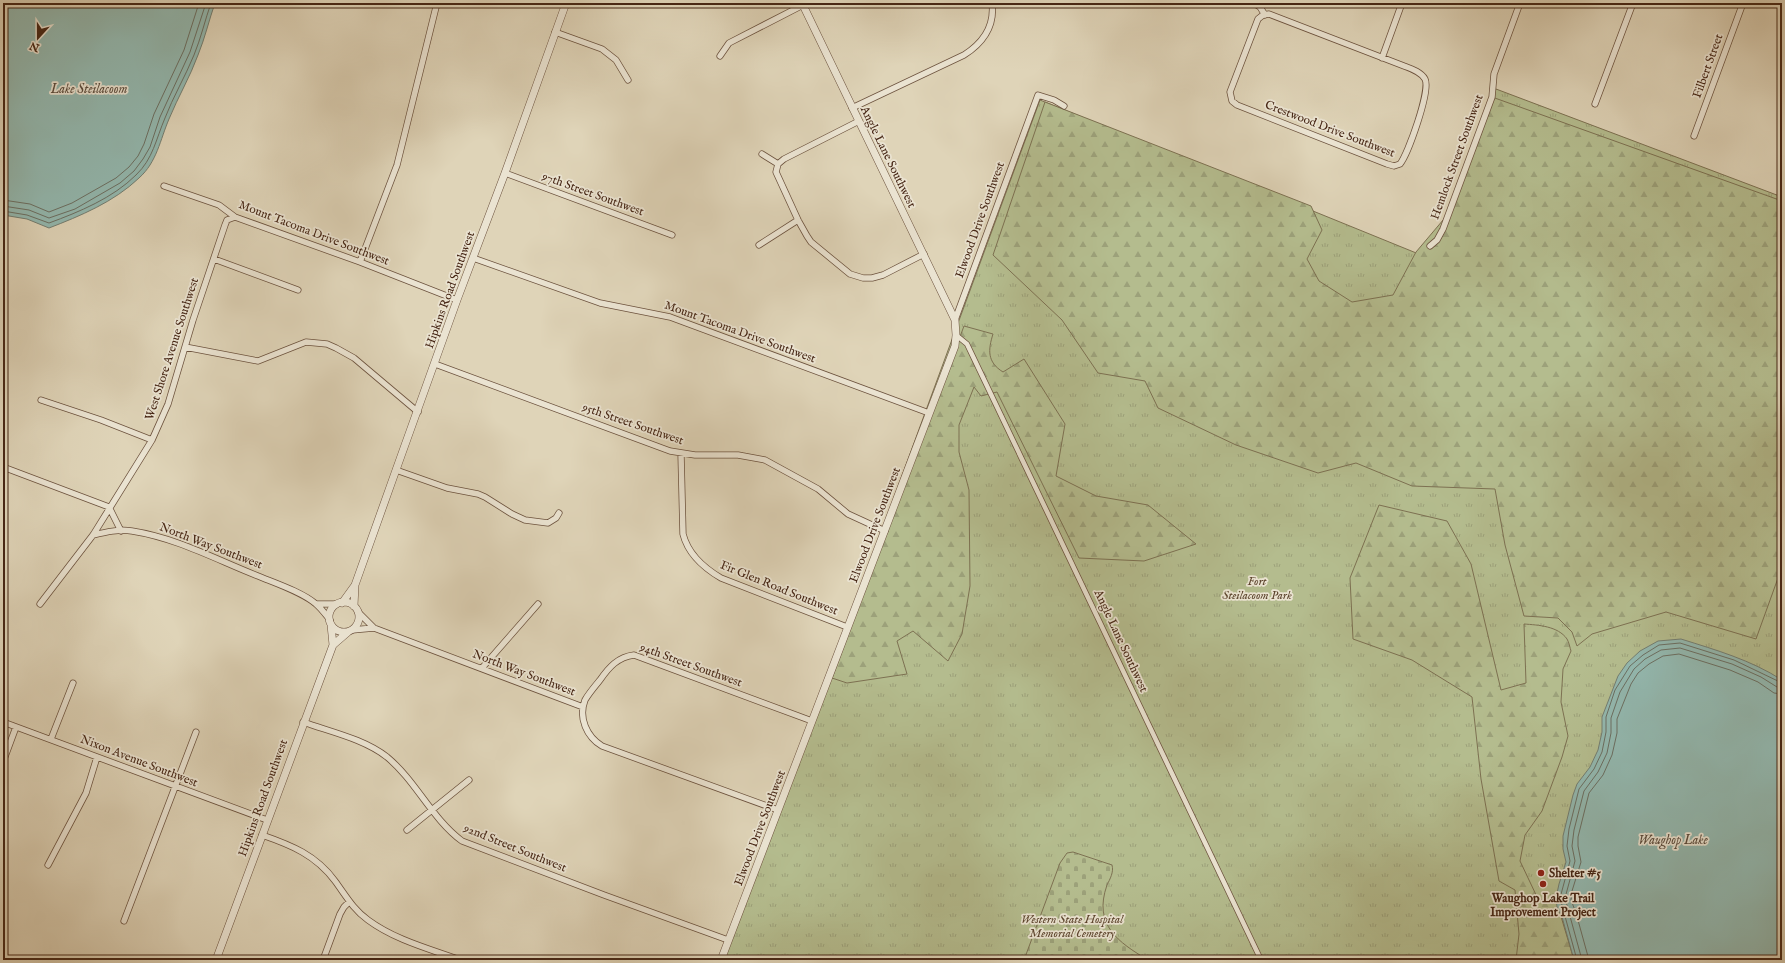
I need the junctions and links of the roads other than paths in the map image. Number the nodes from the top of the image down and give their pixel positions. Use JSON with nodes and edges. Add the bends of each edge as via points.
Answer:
{"nodes":[{"id":1,"x":437,"y":3,"type":"edge"},
{"id":2,"x":566,"y":3,"type":"edge"},
{"id":3,"x":992,"y":3,"type":"edge"},
{"id":4,"x":1254,"y":3,"type":"edge"},
{"id":5,"x":1402,"y":3,"type":"edge"},
{"id":6,"x":1520,"y":3,"type":"edge"},
{"id":7,"x":1633,"y":3,"type":"edge"},
{"id":8,"x":1743,"y":3,"type":"edge"},
{"id":9,"x":802,"y":4,"type":"edge"},
{"id":10,"x":1265,"y":15,"type":"junction"},
{"id":11,"x":555,"y":32,"type":"junction"},
{"id":12,"x":720,"y":56,"type":"dead end"},
{"id":13,"x":1382,"y":58,"type":"junction"},
{"id":14,"x":628,"y":80,"type":"dead end"},
{"id":15,"x":1595,"y":104,"type":"dead end"},
{"id":16,"x":1064,"y":106,"type":"dead end"},
{"id":17,"x":852,"y":108,"type":"junction"},
{"id":18,"x":859,"y":121,"type":"junction"},
{"id":19,"x":1694,"y":136,"type":"dead end"},
{"id":20,"x":762,"y":154,"type":"dead end"},
{"id":21,"x":778,"y":164,"type":"junction"},
{"id":22,"x":505,"y":173,"type":"junction"},
{"id":23,"x":164,"y":186,"type":"dead end"},
{"id":24,"x":235,"y":217,"type":"junction"},
{"id":25,"x":798,"y":220,"type":"junction"},
{"id":26,"x":672,"y":235,"type":"dead end"},
{"id":27,"x":759,"y":245,"type":"dead end"},
{"id":28,"x":1430,"y":246,"type":"dead end"},
{"id":29,"x":924,"y":254,"type":"junction"},
{"id":30,"x":473,"y":258,"type":"junction"},
{"id":31,"x":214,"y":259,"type":"junction"},
{"id":32,"x":360,"y":262,"type":"junction"},
{"id":33,"x":298,"y":290,"type":"dead end"},
{"id":34,"x":457,"y":300,"type":"junction"},
{"id":35,"x":955,"y":320,"type":"junction"},
{"id":36,"x":956,"y":335,"type":"junction"},
{"id":37,"x":185,"y":348,"type":"junction"},
{"id":38,"x":435,"y":364,"type":"junction"},
{"id":39,"x":42,"y":400,"type":"dead end"},
{"id":40,"x":418,"y":412,"type":"junction"},
{"id":41,"x":929,"y":413,"type":"junction"},
{"id":42,"x":152,"y":440,"type":"junction"},
{"id":43,"x":681,"y":454,"type":"junction"},
{"id":44,"x":3,"y":467,"type":"edge"},
{"id":45,"x":396,"y":470,"type":"junction"},
{"id":46,"x":109,"y":507,"type":"junction"},
{"id":47,"x":559,"y":513,"type":"dead end"},
{"id":48,"x":121,"y":531,"type":"junction"},
{"id":49,"x":885,"y":531,"type":"junction"},
{"id":50,"x":93,"y":535,"type":"junction"},
{"id":51,"x":355,"y":585,"type":"junction"},
{"id":52,"x":40,"y":604,"type":"dead end"},
{"id":53,"x":316,"y":604,"type":"junction"},
{"id":54,"x":340,"y":604,"type":"junction"},
{"id":55,"x":538,"y":604,"type":"dead end"},
{"id":56,"x":356,"y":609,"type":"junction"},
{"id":57,"x":3,"y":613,"type":"edge"},
{"id":58,"x":3,"y":617,"type":"edge"},
{"id":59,"x":331,"y":623,"type":"junction"},
{"id":60,"x":847,"y":627,"type":"junction"},
{"id":61,"x":374,"y":628,"type":"junction"},
{"id":62,"x":350,"y":631,"type":"junction"},
{"id":63,"x":333,"y":645,"type":"junction"},
{"id":64,"x":482,"y":668,"type":"junction"},
{"id":65,"x":73,"y":683,"type":"dead end"},
{"id":66,"x":583,"y":707,"type":"junction"},
{"id":67,"x":812,"y":721,"type":"junction"},
{"id":68,"x":3,"y":722,"type":"edge"},
{"id":69,"x":303,"y":722,"type":"junction"},
{"id":70,"x":16,"y":727,"type":"junction"},
{"id":71,"x":196,"y":732,"type":"dead end"},
{"id":72,"x":51,"y":739,"type":"junction"},
{"id":73,"x":96,"y":757,"type":"junction"},
{"id":74,"x":3,"y":762,"type":"edge"},
{"id":75,"x":469,"y":780,"type":"dead end"},
{"id":76,"x":175,"y":787,"type":"junction"},
{"id":77,"x":432,"y":810,"type":"junction"},
{"id":78,"x":778,"y":810,"type":"junction"},
{"id":79,"x":267,"y":820,"type":"junction"},
{"id":80,"x":407,"y":830,"type":"dead end"},
{"id":81,"x":262,"y":835,"type":"junction"},
{"id":82,"x":48,"y":865,"type":"dead end"},
{"id":83,"x":349,"y":902,"type":"junction"},
{"id":84,"x":124,"y":921,"type":"dead end"},
{"id":85,"x":728,"y":940,"type":"junction"},
{"id":86,"x":216,"y":960,"type":"edge"},
{"id":87,"x":323,"y":960,"type":"edge"},
{"id":88,"x":460,"y":960,"type":"edge"},
{"id":89,"x":721,"y":960,"type":"edge"},
{"id":90,"x":1260,"y":960,"type":"edge"}],
"edges":[{"from":1,"to":32,"type":"street","via":[[397,165]]},
{"from":2,"to":11,"type":"street","name":"Hipkins Road Southwest"},
{"from":3,"to":17,"type":"street","via":[[991,23],[986,35],[975,48]]},
{"from":4,"to":10,"type":"street"},
{"from":5,"to":13,"type":"street"},
{"from":6,"to":28,"type":"street","name":"Hemlock Street Southwest","via":[[1494,74],[1492,97],[1443,229]]},
{"from":7,"to":15,"type":"street"},
{"from":8,"to":19,"type":"street","name":"Filbert Street"},
{"from":9,"to":12,"type":"street","via":[[729,43]]},
{"from":9,"to":17,"type":"street","name":"Angle Lane Southwest"},
{"from":10,"to":13,"type":"street","name":"Crestwood Drive Southwest","via":[[1269,14]]},
{"from":10,"to":13,"type":"street","name":"Crestwood Drive Southwest","via":[[1258,19],[1230,92],[1232,101],[1394,166],[1401,162],[1422,108],[1427,85],[1425,79],[1416,71]]},
{"from":11,"to":14,"type":"street","via":[[602,49],[616,60]]},
{"from":11,"to":22,"type":"street","name":"Hipkins Road Southwest"},
{"from":16,"to":35,"type":"street","name":"Elwood Drive Southwest","via":[[1054,100],[1038,96]]},
{"from":17,"to":18,"type":"street","name":"Angle Lane Southwest"},
{"from":18,"to":21,"type":"street"},
{"from":18,"to":29,"type":"street","name":"Angle Lane Southwest"},
{"from":20,"to":21,"type":"street"},
{"from":21,"to":25,"type":"street","via":[[776,172]]},
{"from":22,"to":26,"type":"street","name":"97th Street Southwest"},
{"from":22,"to":30,"type":"street","name":"Hipkins Road Southwest"},
{"from":23,"to":24,"type":"street","name":"Mount Tacoma Drive Southwest","via":[[219,205]]},
{"from":24,"to":31,"type":"street","name":"West Shore Avenue Southwest","via":[[227,220]]},
{"from":24,"to":32,"type":"street","name":"Mount Tacoma Drive Southwest"},
{"from":25,"to":27,"type":"street"},
{"from":25,"to":29,"type":"street","via":[[811,242],[854,276],[872,278],[883,275]]},
{"from":29,"to":35,"type":"street","name":"Angle Lane Southwest"},
{"from":30,"to":34,"type":"street","name":"Hipkins Road Southwest"},
{"from":30,"to":41,"type":"street","name":"Mount Tacoma Drive Southwest","via":[[600,303],[670,317]]},
{"from":31,"to":33,"type":"street"},
{"from":31,"to":37,"type":"street","name":"West Shore Avenue Southwest"},
{"from":32,"to":34,"type":"street","name":"Mount Tacoma Drive Southwest"},
{"from":34,"to":38,"type":"street","name":"Hipkins Road Southwest"},
{"from":35,"to":36,"type":"street","name":"Elwood Drive Southwest"},
{"from":36,"to":41,"type":"street","name":"Elwood Drive Southwest","via":[[955,346]]},
{"from":36,"to":90,"type":"street","name":"Angle Lane Southwest","via":[[966,344]]},
{"from":37,"to":40,"type":"street","via":[[258,361],[301,343],[320,343],[354,358]]},
{"from":37,"to":42,"type":"street","name":"West Shore Avenue Southwest","via":[[168,404]]},
{"from":38,"to":40,"type":"street","name":"Hipkins Road Southwest"},
{"from":38,"to":43,"type":"street","name":"95th Street Southwest"},
{"from":39,"to":42,"type":"street"},
{"from":40,"to":45,"type":"street","name":"Hipkins Road Southwest"},
{"from":41,"to":49,"type":"street","name":"Elwood Drive Southwest"},
{"from":42,"to":46,"type":"street","name":"West Shore Avenue Southwest"},
{"from":43,"to":49,"type":"street","name":"95th Street Southwest","via":[[738,455],[765,460],[818,489],[848,514]]},
{"from":43,"to":60,"type":"street","name":"Fir Glen Road Southwest","via":[[683,534],[686,546],[698,560],[721,578]]},
{"from":44,"to":46,"type":"street"},
{"from":45,"to":47,"type":"street","via":[[447,488],[478,494],[525,520],[548,523]]},
{"from":45,"to":51,"type":"street","name":"Hipkins Road Southwest"},
{"from":46,"to":48,"type":"street"},
{"from":46,"to":50,"type":"street","name":"West Shore Avenue Southwest"},
{"from":48,"to":50,"type":"street","name":"North Way Southwest"},
{"from":48,"to":53,"type":"street","name":"North Way Southwest","via":[[148,534],[187,546],[285,587]]},
{"from":49,"to":60,"type":"street","name":"Elwood Drive Southwest"},
{"from":50,"to":52,"type":"street","name":"West Shore Avenue Southwest"},
{"from":51,"to":54,"type":"street","name":"Hipkins Road Southwest"},
{"from":51,"to":56,"type":"street","name":"Hipkins Road Southwest"},
{"from":53,"to":54,"type":"street","name":"North Way Southwest"},
{"from":53,"to":59,"type":"street","name":"North Way Southwest"},
{"from":54,"to":56,"type":"street"},
{"from":54,"to":59,"type":"street","via":[[331,611]]},
{"from":55,"to":64,"type":"street"},
{"from":56,"to":61,"type":"street","name":"North Way Southwest"},
{"from":56,"to":62,"type":"street","via":[[358,622]]},
{"from":57,"to":58,"type":"street"},
{"from":59,"to":62,"type":"street","via":[[338,631]]},
{"from":59,"to":63,"type":"street","name":"Hipkins Road Southwest"},
{"from":60,"to":67,"type":"street","name":"Elwood Drive Southwest"},
{"from":61,"to":62,"type":"street","name":"North Way Southwest"},
{"from":61,"to":64,"type":"street","name":"North Way Southwest"},
{"from":62,"to":63,"type":"street","name":"Hipkins Road Southwest"},
{"from":63,"to":69,"type":"street","name":"Hipkins Road Southwest"},
{"from":64,"to":66,"type":"street","name":"North Way Southwest"},
{"from":65,"to":72,"type":"street"},
{"from":66,"to":67,"type":"street","name":"94th Street Southwest","via":[[589,693],[609,667],[634,655]]},
{"from":66,"to":78,"type":"street","name":"North Way Southwest","via":[[586,729],[602,746]]},
{"from":67,"to":78,"type":"street","name":"Elwood Drive Southwest"},
{"from":68,"to":70,"type":"street","name":"Nixon Avenue Southwest"},
{"from":69,"to":77,"type":"street","name":"92nd Street Southwest","via":[[362,743],[381,753],[398,768]]},
{"from":69,"to":79,"type":"street","name":"Hipkins Road Southwest"},
{"from":70,"to":72,"type":"street","name":"Nixon Avenue Southwest"},
{"from":70,"to":74,"type":"street"},
{"from":71,"to":76,"type":"street"},
{"from":72,"to":73,"type":"street","name":"Nixon Avenue Southwest"},
{"from":73,"to":76,"type":"street","name":"Nixon Avenue Southwest"},
{"from":73,"to":82,"type":"street","via":[[86,793]]},
{"from":75,"to":77,"type":"street"},
{"from":76,"to":79,"type":"street","name":"Nixon Avenue Southwest"},
{"from":76,"to":84,"type":"street"},
{"from":77,"to":80,"type":"street"},
{"from":77,"to":85,"type":"street","name":"92nd Street Southwest","via":[[449,831],[462,841]]},
{"from":78,"to":85,"type":"street","name":"Elwood Drive Southwest"},
{"from":79,"to":81,"type":"street","name":"Hipkins Road Southwest"},
{"from":81,"to":83,"type":"street","via":[[292,846],[318,861]]},
{"from":81,"to":86,"type":"street","name":"Hipkins Road Southwest"},
{"from":83,"to":87,"type":"street","via":[[340,914]]},
{"from":83,"to":88,"type":"street","via":[[358,912],[381,928]]},
{"from":85,"to":89,"type":"street","name":"Elwood Drive Southwest"}]}
